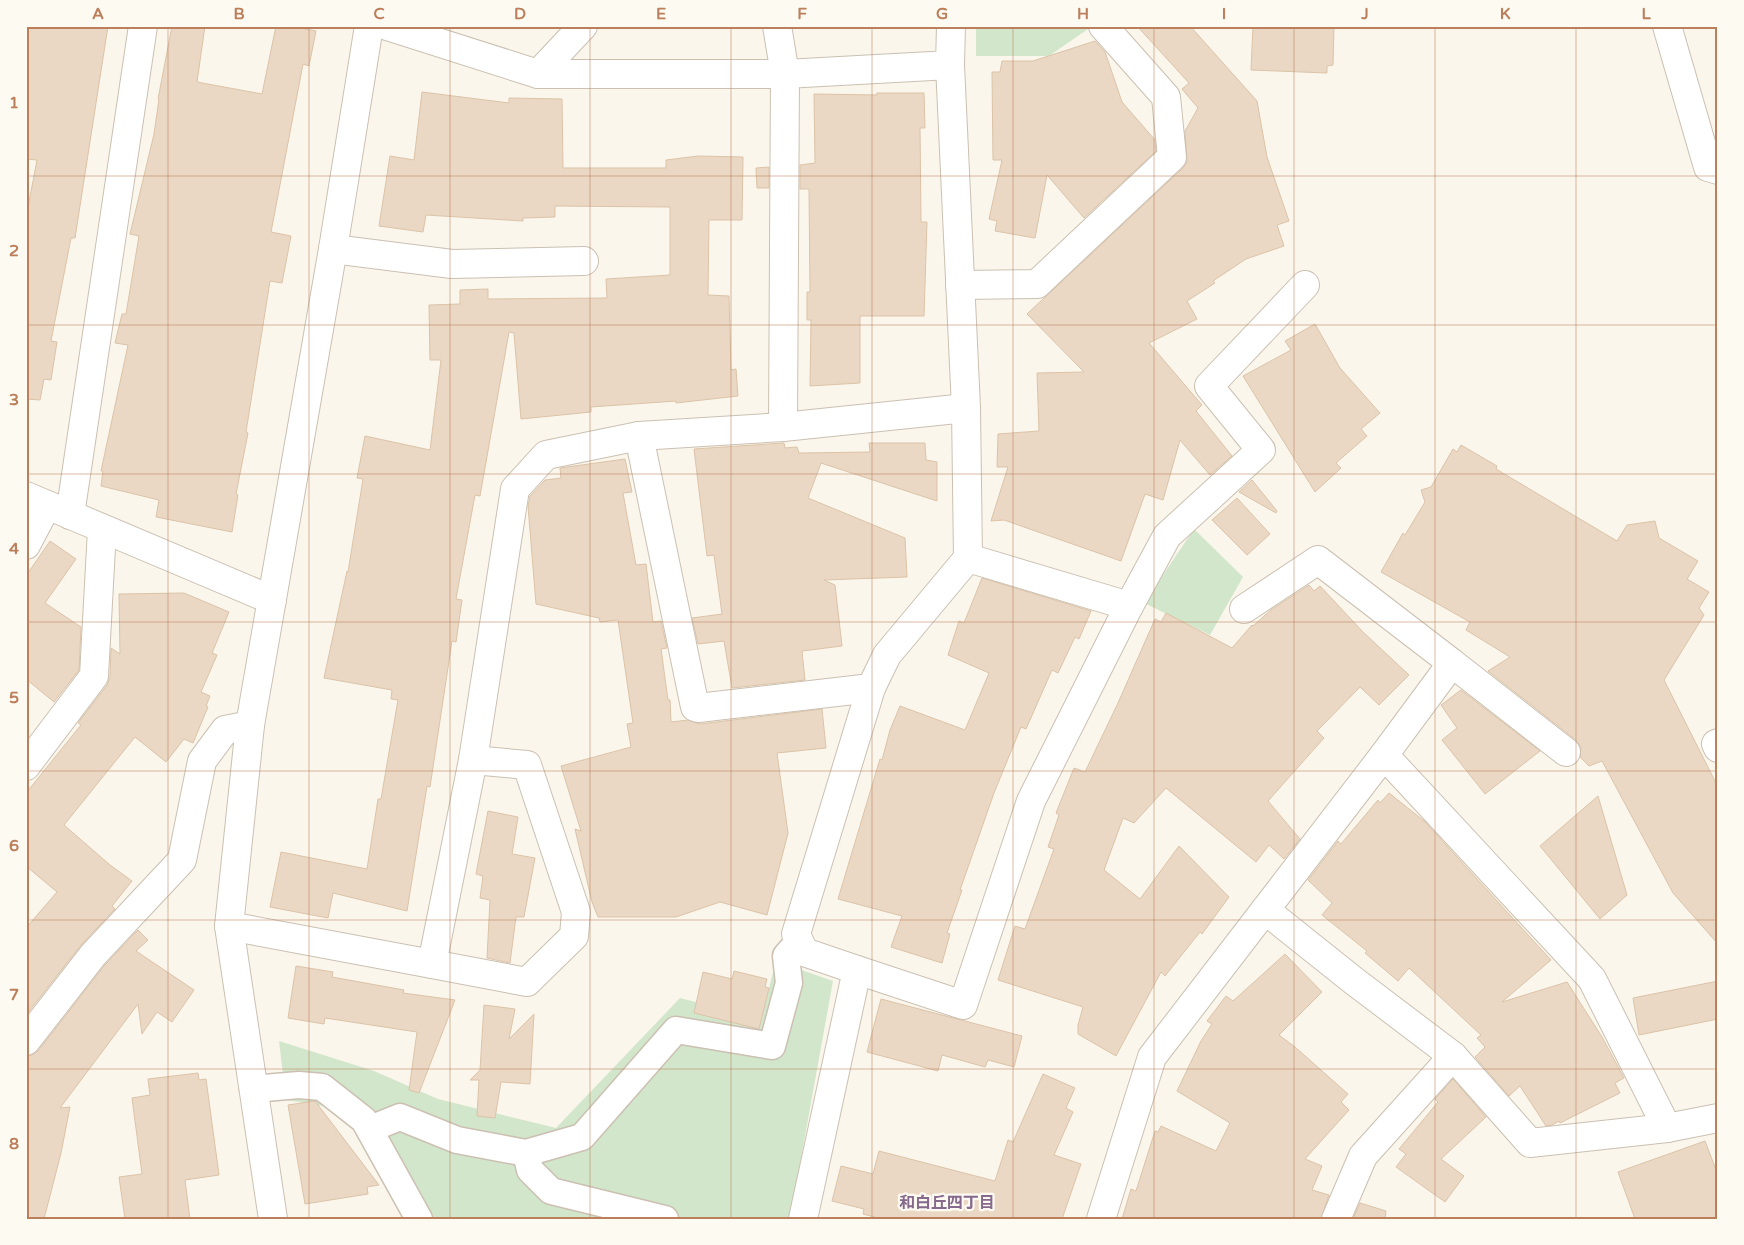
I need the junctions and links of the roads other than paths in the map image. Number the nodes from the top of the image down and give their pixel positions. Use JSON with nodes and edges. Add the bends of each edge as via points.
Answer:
{"nodes":[{"id":1,"x":143,"y":26,"type":"edge"},
{"id":2,"x":369,"y":26,"type":"edge"},
{"id":3,"x":583,"y":26,"type":"edge"},
{"id":4,"x":777,"y":26,"type":"edge"},
{"id":5,"x":951,"y":26,"type":"edge"},
{"id":6,"x":1103,"y":26,"type":"edge"},
{"id":7,"x":1667,"y":26,"type":"edge"},
{"id":8,"x":397,"y":28,"type":"edge"},
{"id":9,"x":950,"y":65,"type":"junction"},
{"id":10,"x":538,"y":74,"type":"junction"},
{"id":11,"x":785,"y":74,"type":"junction"},
{"id":12,"x":1718,"y":170,"type":"edge"},
{"id":13,"x":333,"y":249,"type":"junction"},
{"id":14,"x":584,"y":261,"type":"dead end"},
{"id":15,"x":960,"y":285,"type":"junction"},
{"id":16,"x":1305,"y":285,"type":"dead end"},
{"id":17,"x":966,"y":408,"type":"junction"},
{"id":18,"x":784,"y":427,"type":"junction"},
{"id":19,"x":639,"y":436,"type":"junction"},
{"id":20,"x":48,"y":506,"type":"edge"},
{"id":21,"x":102,"y":528,"type":"junction"},
{"id":22,"x":26,"y":545,"type":"edge"},
{"id":23,"x":968,"y":558,"type":"junction"},
{"id":24,"x":272,"y":600,"type":"junction"},
{"id":25,"x":1129,"y":606,"type":"junction"},
{"id":26,"x":1244,"y":609,"type":"dead end"},
{"id":27,"x":1452,"y":663,"type":"junction"},
{"id":28,"x":871,"y":688,"type":"junction"},
{"id":29,"x":250,"y":725,"type":"junction"},
{"id":30,"x":1718,"y":743,"type":"edge"},
{"id":31,"x":1718,"y":748,"type":"edge"},
{"id":32,"x":1566,"y":752,"type":"dead end"},
{"id":33,"x":1384,"y":755,"type":"junction"},
{"id":34,"x":473,"y":760,"type":"junction"},
{"id":35,"x":26,"y":766,"type":"edge"},
{"id":36,"x":1264,"y":910,"type":"junction"},
{"id":37,"x":229,"y":926,"type":"junction"},
{"id":38,"x":799,"y":941,"type":"junction"},
{"id":39,"x":432,"y":964,"type":"junction"},
{"id":40,"x":857,"y":970,"type":"junction"},
{"id":41,"x":26,"y":1041,"type":"edge"},
{"id":42,"x":1453,"y":1056,"type":"junction"},
{"id":43,"x":253,"y":1089,"type":"junction"},
{"id":44,"x":1718,"y":1118,"type":"edge"},
{"id":45,"x":1667,"y":1128,"type":"junction"},
{"id":46,"x":370,"y":1129,"type":"junction"},
{"id":47,"x":526,"y":1153,"type":"junction"},
{"id":48,"x":272,"y":1219,"type":"edge"},
{"id":49,"x":419,"y":1219,"type":"edge"},
{"id":50,"x":666,"y":1219,"type":"edge"},
{"id":51,"x":804,"y":1219,"type":"edge"},
{"id":52,"x":1101,"y":1219,"type":"edge"},
{"id":53,"x":1336,"y":1219,"type":"edge"}],
"edges":[{"from":1,"to":20,"type":"street"},
{"from":2,"to":13,"type":"street"},
{"from":3,"to":10,"type":"street"},
{"from":4,"to":11,"type":"street"},
{"from":5,"to":9,"type":"street"},
{"from":6,"to":15,"type":"street","via":[[1166,97],[1172,157],[1037,284]]},
{"from":7,"to":12,"type":"street","via":[[1708,167]]},
{"from":8,"to":10,"type":"street"},
{"from":9,"to":11,"type":"street"},
{"from":9,"to":15,"type":"street"},
{"from":10,"to":11,"type":"street"},
{"from":11,"to":18,"type":"street"},
{"from":13,"to":14,"type":"street","via":[[452,264]]},
{"from":13,"to":24,"type":"street"},
{"from":15,"to":17,"type":"street"},
{"from":16,"to":25,"type":"street","via":[[1209,386],[1261,450],[1167,536]]},
{"from":17,"to":18,"type":"street"},
{"from":17,"to":23,"type":"street"},
{"from":18,"to":19,"type":"street"},
{"from":19,"to":28,"type":"street","via":[[695,706]]},
{"from":19,"to":34,"type":"street","via":[[546,455],[516,489]]},
{"from":20,"to":21,"type":"street"},
{"from":20,"to":22,"type":"street"},
{"from":21,"to":24,"type":"street"},
{"from":21,"to":35,"type":"street","via":[[94,676]]},
{"from":23,"to":25,"type":"street"},
{"from":23,"to":28,"type":"street","via":[[887,656]]},
{"from":24,"to":29,"type":"street"},
{"from":25,"to":40,"type":"street","via":[[1031,800],[963,1005]]},
{"from":26,"to":27,"type":"street","via":[[1318,560]]},
{"from":27,"to":32,"type":"street"},
{"from":27,"to":33,"type":"street"},
{"from":28,"to":38,"type":"street","via":[[796,934]]},
{"from":29,"to":37,"type":"street"},
{"from":29,"to":41,"type":"street","via":[[226,730],[202,761],[182,860],[92,955]]},
{"from":30,"to":31,"type":"street"},
{"from":33,"to":36,"type":"street"},
{"from":33,"to":45,"type":"street","via":[[1592,979]]},
{"from":34,"to":39,"type":"street"},
{"from":34,"to":39,"type":"street","via":[[527,765],[576,912],[574,936],[527,982]]},
{"from":36,"to":42,"type":"street"},
{"from":36,"to":52,"type":"street","via":[[1152,1057]]},
{"from":37,"to":39,"type":"street"},
{"from":37,"to":43,"type":"street"},
{"from":38,"to":40,"type":"street","via":[[804,952]]},
{"from":38,"to":47,"type":"street","via":[[786,956],[789,982],[772,1046],[676,1030],[582,1137]]},
{"from":40,"to":51,"type":"street"},
{"from":42,"to":45,"type":"street","via":[[1530,1143]]},
{"from":42,"to":53,"type":"street","via":[[1363,1156]]},
{"from":43,"to":46,"type":"street","via":[[299,1085],[322,1087],[364,1120]]},
{"from":43,"to":48,"type":"street"},
{"from":44,"to":45,"type":"street"},
{"from":46,"to":47,"type":"street","via":[[400,1117],[457,1140]]},
{"from":46,"to":49,"type":"street"},
{"from":47,"to":50,"type":"street","via":[[530,1170],[551,1191]]}]}
